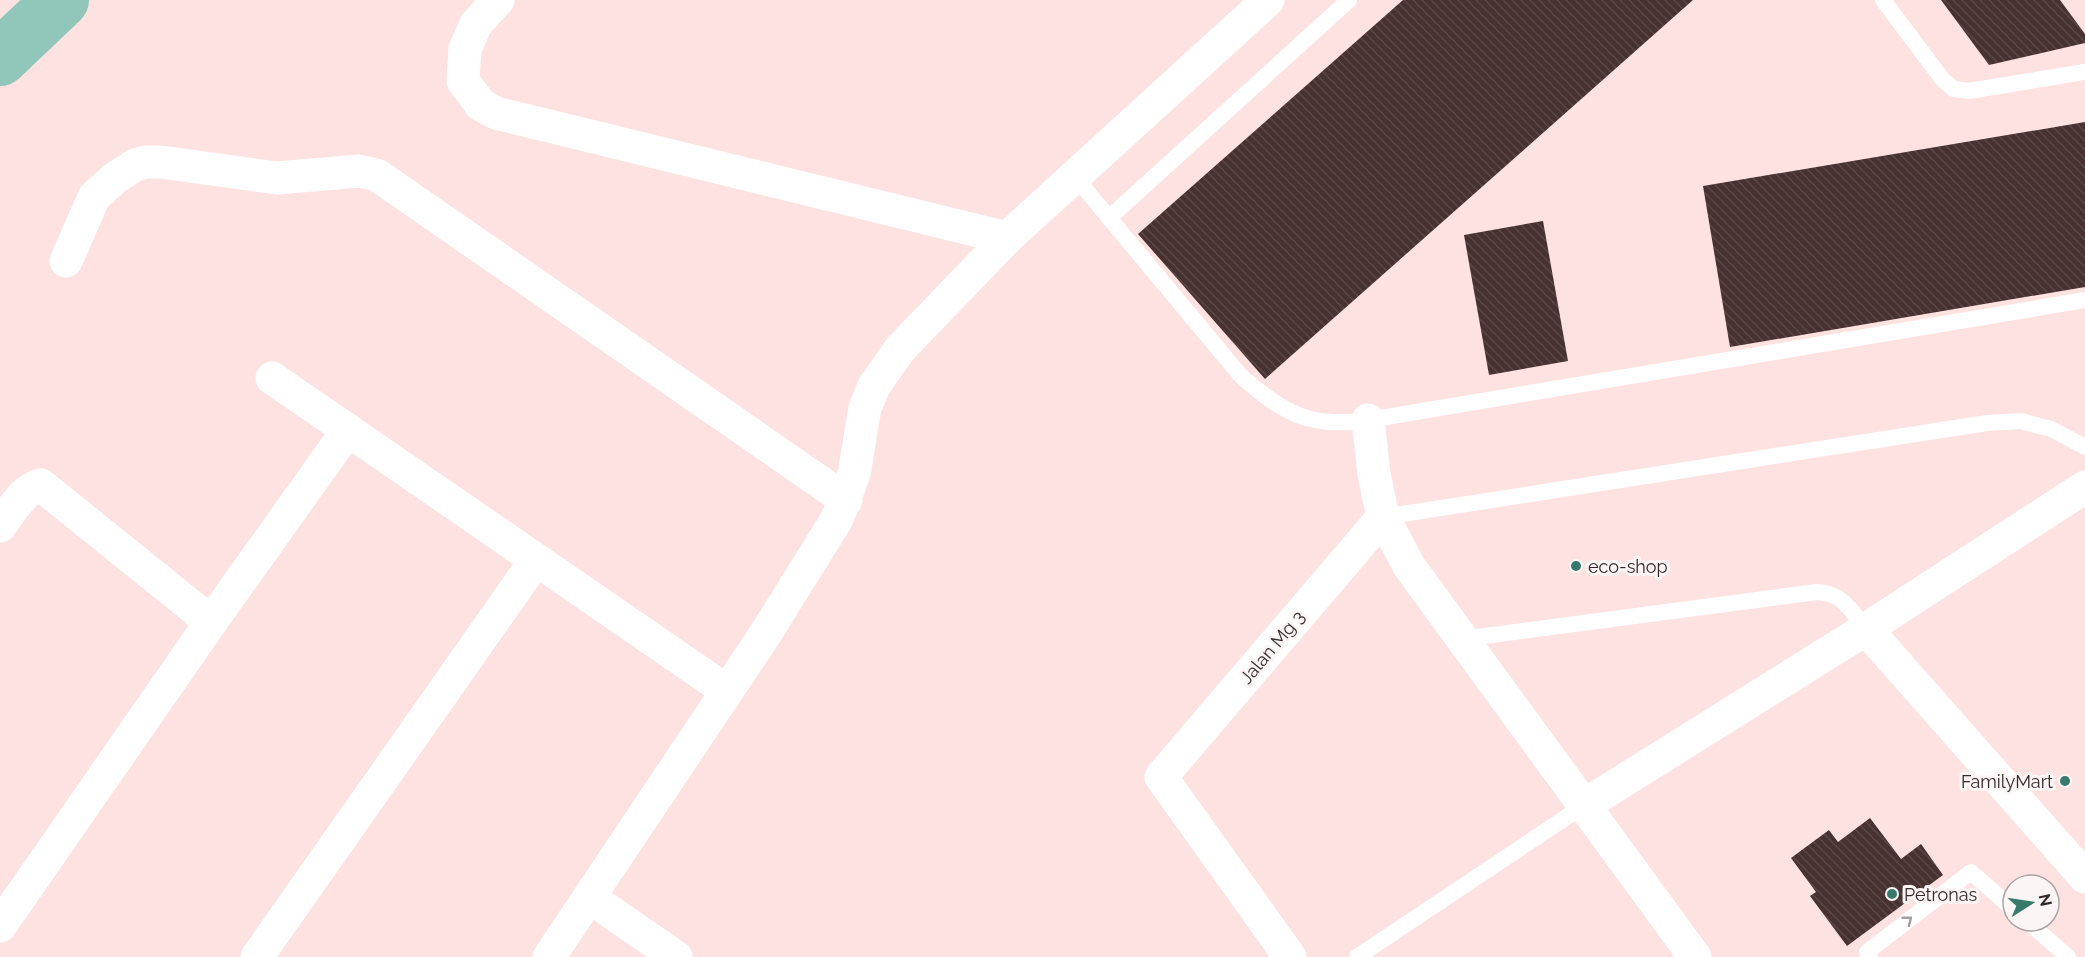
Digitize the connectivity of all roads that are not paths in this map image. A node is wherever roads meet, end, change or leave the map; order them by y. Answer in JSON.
{"nodes":[{"id":1,"x":498,"y":0,"type":"edge"},
{"id":2,"x":1267,"y":0,"type":"edge"},
{"id":3,"x":1350,"y":0,"type":"edge"},
{"id":4,"x":1883,"y":0,"type":"edge"},
{"id":5,"x":2085,"y":72,"type":"edge"},
{"id":6,"x":1075,"y":177,"type":"junction"},
{"id":7,"x":1109,"y":218,"type":"junction"},
{"id":8,"x":1007,"y":238,"type":"junction"},
{"id":9,"x":66,"y":261,"type":"dead end"},
{"id":10,"x":2085,"y":300,"type":"edge"},
{"id":11,"x":272,"y":378,"type":"dead end"},
{"id":12,"x":1368,"y":420,"type":"junction"},
{"id":13,"x":348,"y":430,"type":"junction"},
{"id":14,"x":2085,"y":447,"type":"edge"},
{"id":15,"x":2085,"y":487,"type":"edge"},
{"id":16,"x":846,"y":500,"type":"junction"},
{"id":17,"x":1383,"y":517,"type":"junction"},
{"id":18,"x":0,"y":526,"type":"edge"},
{"id":19,"x":536,"y":560,"type":"junction"},
{"id":20,"x":211,"y":622,"type":"junction"},
{"id":21,"x":1866,"y":629,"type":"junction"},
{"id":22,"x":1462,"y":639,"type":"junction"},
{"id":23,"x":727,"y":691,"type":"junction"},
{"id":24,"x":1583,"y":806,"type":"junction"},
{"id":25,"x":2082,"y":867,"type":"edge"},
{"id":26,"x":589,"y":897,"type":"junction"},
{"id":27,"x":2001,"y":898,"type":"edge"},
{"id":28,"x":0,"y":926,"type":"edge"},
{"id":29,"x":2041,"y":933,"type":"edge"},
{"id":30,"x":257,"y":957,"type":"edge"},
{"id":31,"x":549,"y":957,"type":"edge"},
{"id":32,"x":676,"y":957,"type":"edge"},
{"id":33,"x":1290,"y":957,"type":"edge"},
{"id":34,"x":1357,"y":957,"type":"edge"},
{"id":35,"x":1695,"y":957,"type":"edge"},
{"id":36,"x":1870,"y":957,"type":"edge"},
{"id":37,"x":2068,"y":957,"type":"edge"}],
"edges":[{"from":1,"to":8,"type":"street"},
{"from":2,"to":6,"type":"street"},
{"from":3,"to":7,"type":"lane"},
{"from":4,"to":5,"type":"lane"},
{"from":6,"to":7,"type":"lane"},
{"from":6,"to":8,"type":"street"},
{"from":7,"to":12,"type":"lane"},
{"from":8,"to":16,"type":"street"},
{"from":9,"to":16,"type":"street"},
{"from":10,"to":12,"type":"lane"},
{"from":11,"to":13,"type":"street"},
{"from":12,"to":17,"type":"street"},
{"from":13,"to":19,"type":"street"},
{"from":13,"to":20,"type":"street"},
{"from":14,"to":17,"type":"lane"},
{"from":15,"to":21,"type":"street"},
{"from":16,"to":23,"type":"street"},
{"from":17,"to":22,"type":"street"},
{"from":17,"to":33,"type":"street","name":"Jalan Mg 3"},
{"from":18,"to":20,"type":"street"},
{"from":19,"to":23,"type":"street"},
{"from":19,"to":30,"type":"street"},
{"from":20,"to":28,"type":"street"},
{"from":21,"to":22,"type":"lane"},
{"from":21,"to":24,"type":"street"},
{"from":21,"to":25,"type":"street"},
{"from":22,"to":24,"type":"street"},
{"from":23,"to":26,"type":"street"},
{"from":24,"to":34,"type":"lane"},
{"from":24,"to":35,"type":"street"},
{"from":26,"to":31,"type":"street"},
{"from":26,"to":32,"type":"street"},
{"from":36,"to":27,"type":"lane","one_way":true},
{"from":29,"to":37,"type":"lane"}]}
